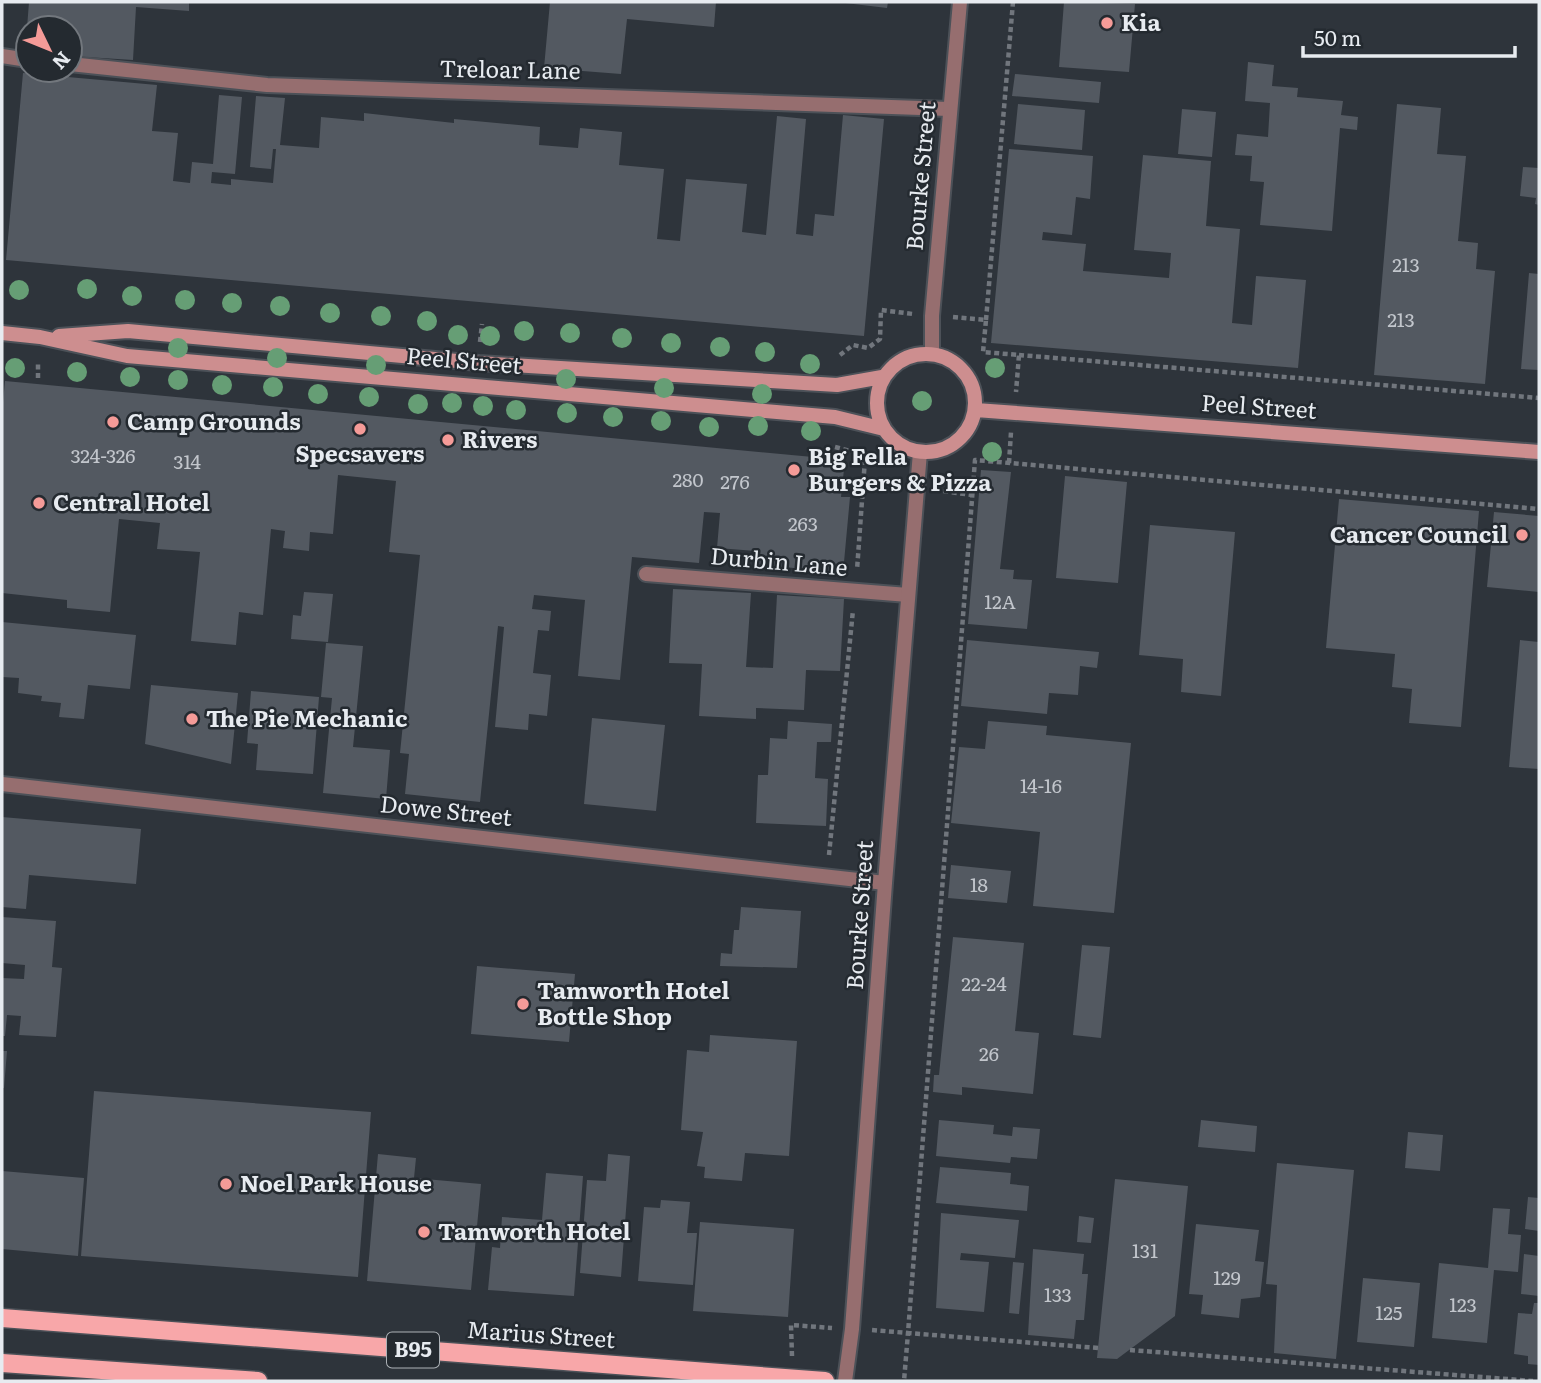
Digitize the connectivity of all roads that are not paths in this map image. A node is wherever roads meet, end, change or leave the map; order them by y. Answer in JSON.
{"nodes":[{"id":1,"x":960,"y":2,"type":"edge"},
{"id":2,"x":84,"y":65,"type":"edge"},
{"id":3,"x":949,"y":109,"type":"junction"},
{"id":4,"x":2,"y":333,"type":"edge"},
{"id":5,"x":40,"y":337,"type":"junction"},
{"id":6,"x":932,"y":354,"type":"junction"},
{"id":7,"x":882,"y":377,"type":"junction"},
{"id":8,"x":976,"y":410,"type":"junction"},
{"id":9,"x":884,"y":429,"type":"junction"},
{"id":10,"x":920,"y":452,"type":"junction"},
{"id":11,"x":1539,"y":452,"type":"edge"},
{"id":12,"x":646,"y":575,"type":"dead end"},
{"id":13,"x":908,"y":595,"type":"junction"},
{"id":14,"x":2,"y":784,"type":"edge"},
{"id":15,"x":885,"y":883,"type":"junction"},
{"id":16,"x":2,"y":1318,"type":"edge"},
{"id":17,"x":2,"y":1363,"type":"edge"},
{"id":18,"x":258,"y":1381,"type":"edge"},
{"id":19,"x":825,"y":1381,"type":"edge"},
{"id":20,"x":845,"y":1381,"type":"edge"}],
"edges":[{"from":1,"to":3,"type":"street","name":"Bourke Street"},
{"from":2,"to":3,"type":"street","name":"Treloar Lane"},
{"from":3,"to":6,"type":"street","name":"Bourke Street"},
{"from":4,"to":5,"type":"main road","name":"Peel Street"},
{"from":5,"to":7,"type":"main road","name":"Peel Street"},
{"from":5,"to":9,"type":"main road","name":"Peel Street"},
{"from":6,"to":7,"type":"main road"},
{"from":6,"to":8,"type":"main road"},
{"from":7,"to":9,"type":"main road"},
{"from":8,"to":10,"type":"main road"},
{"from":8,"to":11,"type":"main road","name":"Peel Street"},
{"from":9,"to":10,"type":"main road"},
{"from":10,"to":13,"type":"street","name":"Bourke Street"},
{"from":12,"to":13,"type":"street","name":"Durbin Lane"},
{"from":13,"to":15,"type":"street","name":"Bourke Street"},
{"from":14,"to":15,"type":"street","name":"Dowe Street"},
{"from":15,"to":20,"type":"street","name":"Bourke Street"},
{"from":16,"to":19,"type":"main road","name":"Marius Street","number":"B95"},
{"from":17,"to":18,"type":"main road"}]}
